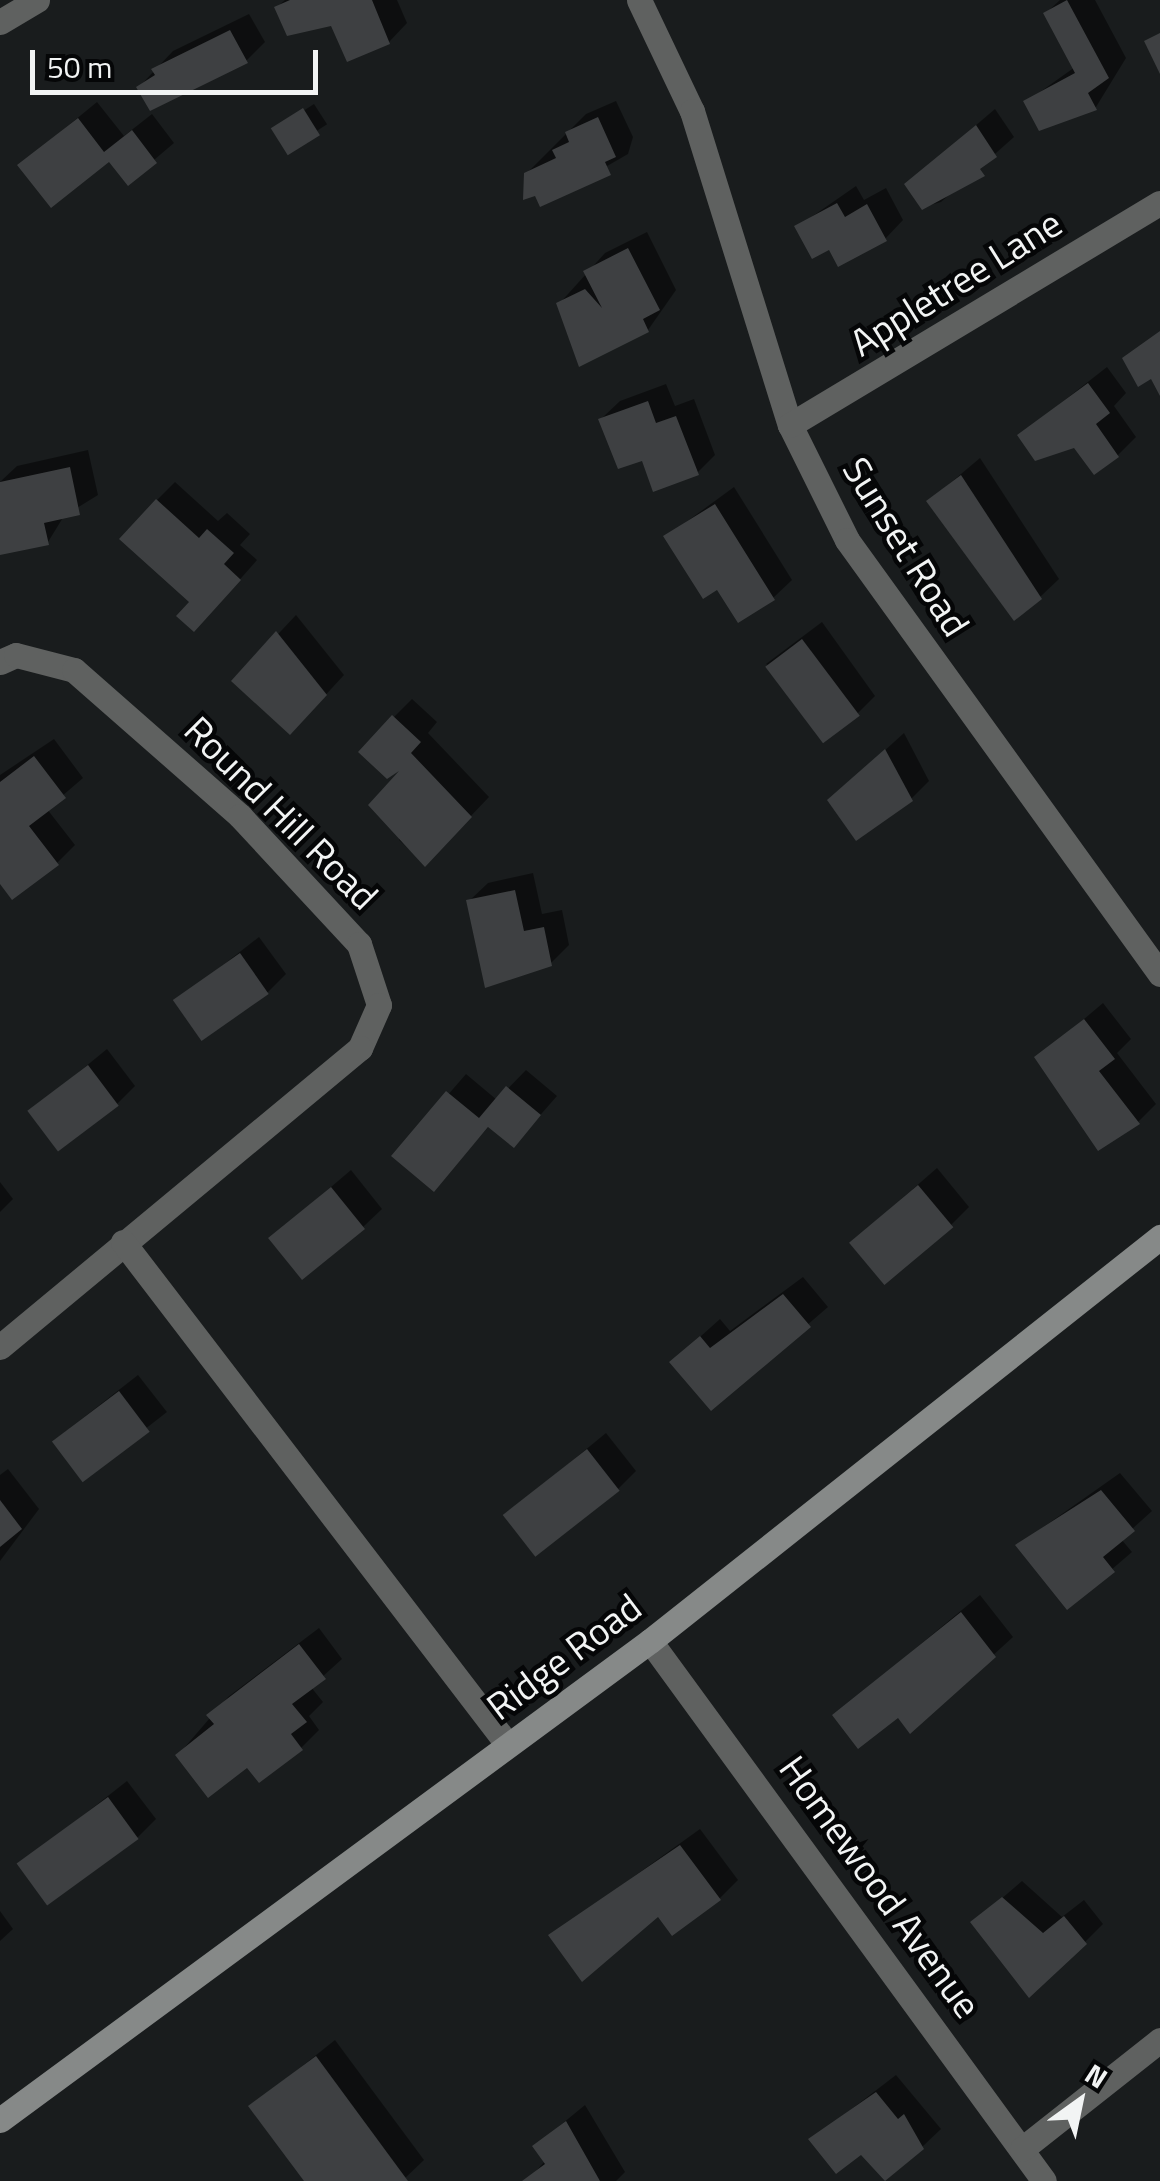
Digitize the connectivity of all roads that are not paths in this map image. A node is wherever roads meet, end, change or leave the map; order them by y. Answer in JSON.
{"nodes":[{"id":1,"x":38,"y":0,"type":"edge"},
{"id":2,"x":639,"y":0,"type":"edge"},
{"id":3,"x":0,"y":22,"type":"edge"},
{"id":4,"x":1160,"y":202,"type":"edge"},
{"id":5,"x":790,"y":425,"type":"junction"},
{"id":6,"x":0,"y":662,"type":"edge"},
{"id":7,"x":1160,"y":974,"type":"edge"},
{"id":8,"x":1160,"y":1237,"type":"edge"},
{"id":9,"x":123,"y":1242,"type":"junction"},
{"id":10,"x":0,"y":1347,"type":"edge"},
{"id":11,"x":650,"y":1641,"type":"junction"},
{"id":12,"x":508,"y":1746,"type":"junction"},
{"id":13,"x":1160,"y":2040,"type":"edge"},
{"id":14,"x":0,"y":2120,"type":"edge"},
{"id":15,"x":1022,"y":2149,"type":"junction"},
{"id":16,"x":1044,"y":2181,"type":"edge"}],
"edges":[{"from":1,"to":3,"type":"street"},
{"from":2,"to":5,"type":"street","name":"Sunset Road"},
{"from":4,"to":5,"type":"street","name":"Appletree Lane"},
{"from":5,"to":7,"type":"street","name":"Sunset Road"},
{"from":6,"to":9,"type":"street","name":"Round Hill Road"},
{"from":8,"to":11,"type":"main road","name":"Ridge Road"},
{"from":9,"to":10,"type":"street","name":"Round Hill Road"},
{"from":9,"to":12,"type":"street"},
{"from":11,"to":12,"type":"main road","name":"Ridge Road"},
{"from":11,"to":15,"type":"street","name":"Homewood Avenue"},
{"from":12,"to":14,"type":"main road","name":"Ridge Road"},
{"from":13,"to":15,"type":"street"},
{"from":15,"to":16,"type":"street","name":"Homewood Avenue"}]}
